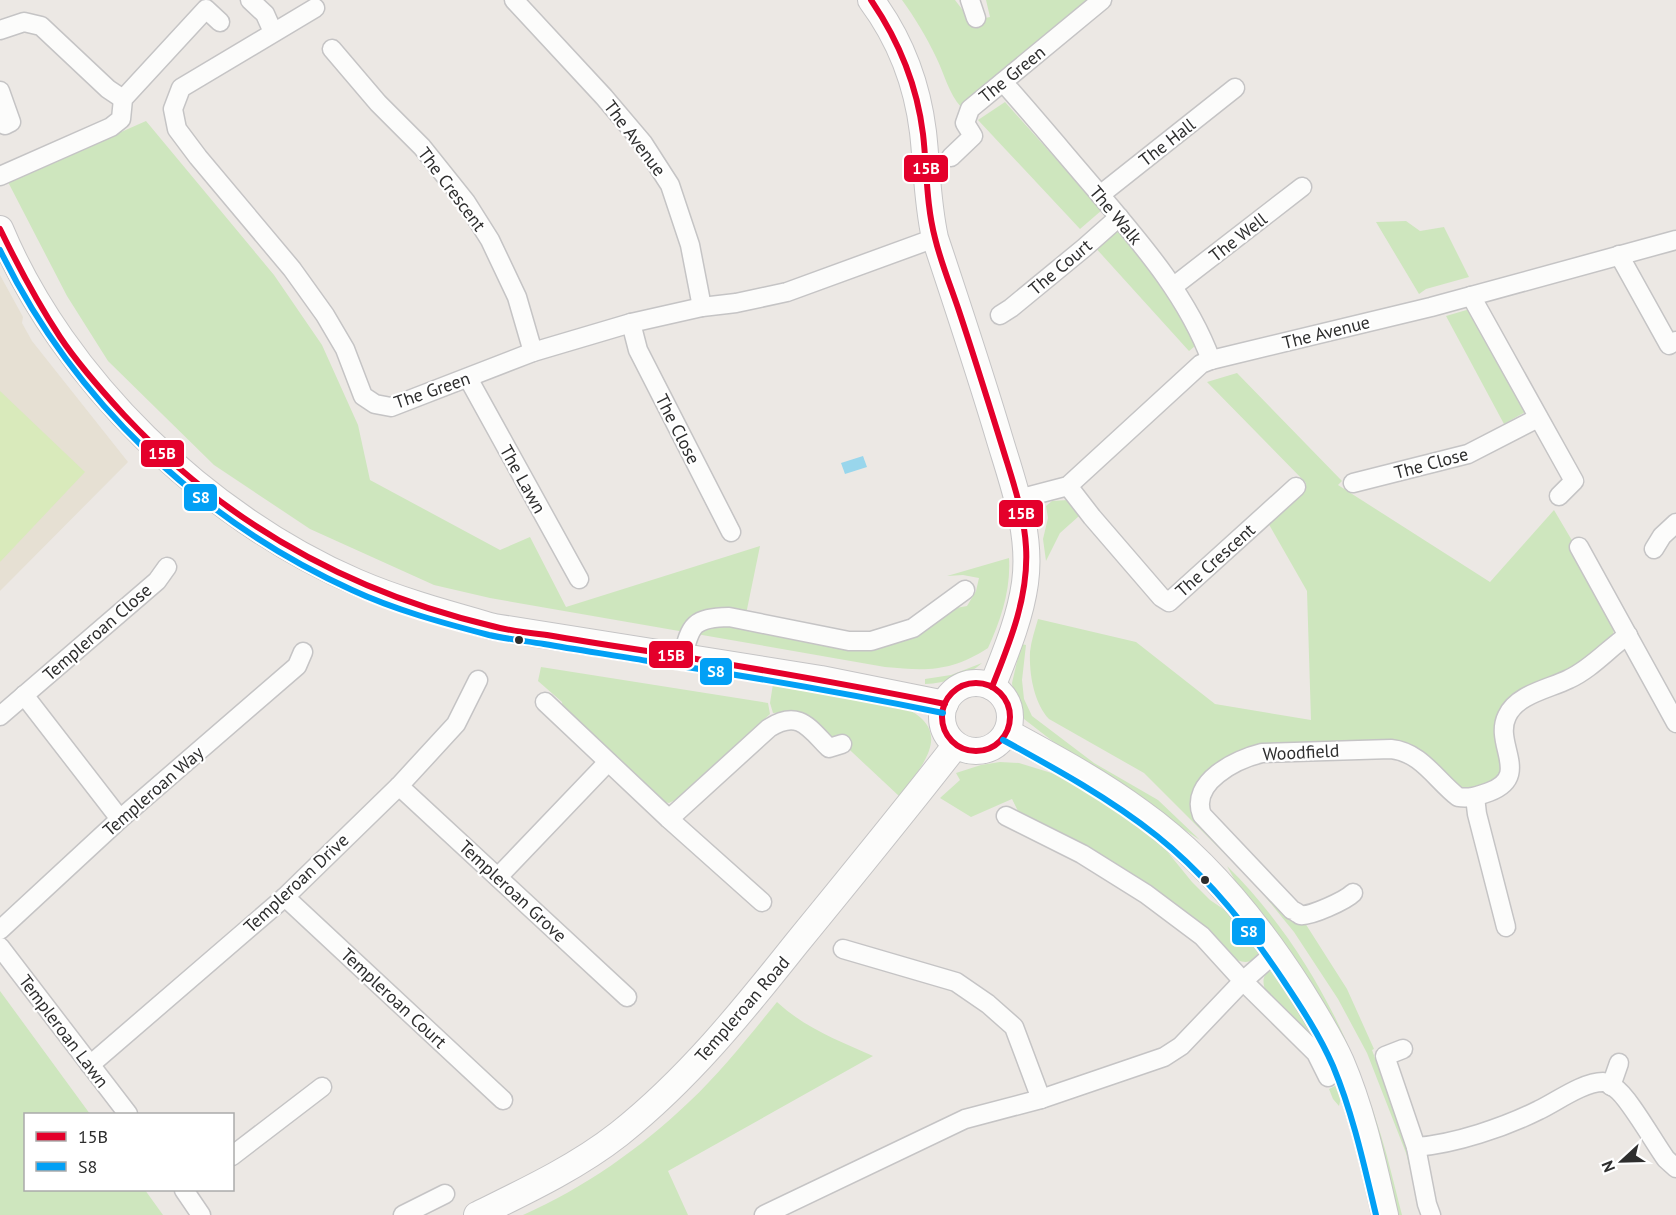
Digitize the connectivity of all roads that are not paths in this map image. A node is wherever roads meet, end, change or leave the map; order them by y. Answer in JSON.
{"nodes":[{"id":1,"x":250,"y":0,"type":"edge"},
{"id":2,"x":514,"y":0,"type":"edge"},
{"id":3,"x":871,"y":0,"type":"edge"},
{"id":4,"x":970,"y":0,"type":"edge"},
{"id":5,"x":1102,"y":0,"type":"edge"},
{"id":6,"x":315,"y":8,"type":"dead end"},
{"id":7,"x":976,"y":18,"type":"dead end"},
{"id":8,"x":220,"y":22,"type":"dead end"},
{"id":9,"x":0,"y":30,"type":"edge"},
{"id":10,"x":273,"y":32,"type":"junction"},
{"id":11,"x":332,"y":49,"type":"dead end"},
{"id":12,"x":1003,"y":82,"type":"junction"},
{"id":13,"x":1234,"y":88,"type":"dead end"},
{"id":14,"x":0,"y":91,"type":"edge"},
{"id":15,"x":123,"y":99,"type":"junction"},
{"id":16,"x":5,"y":124,"type":"dead end"},
{"id":17,"x":951,"y":157,"type":"dead end"},
{"id":18,"x":0,"y":176,"type":"edge"},
{"id":19,"x":1302,"y":187,"type":"dead end"},
{"id":20,"x":1100,"y":195,"type":"junction"},
{"id":21,"x":1119,"y":217,"type":"junction"},
{"id":22,"x":0,"y":229,"type":"edge"},
{"id":23,"x":935,"y":237,"type":"junction"},
{"id":24,"x":1676,"y":240,"type":"edge"},
{"id":25,"x":1619,"y":255,"type":"junction"},
{"id":26,"x":1174,"y":286,"type":"junction"},
{"id":27,"x":1471,"y":296,"type":"junction"},
{"id":28,"x":702,"y":307,"type":"junction"},
{"id":29,"x":1000,"y":315,"type":"dead end"},
{"id":30,"x":631,"y":323,"type":"junction"},
{"id":31,"x":1676,"y":341,"type":"edge"},
{"id":32,"x":533,"y":352,"type":"junction"},
{"id":33,"x":1211,"y":360,"type":"junction"},
{"id":34,"x":468,"y":378,"type":"junction"},
{"id":35,"x":1538,"y":418,"type":"junction"},
{"id":36,"x":1353,"y":483,"type":"dead end"},
{"id":37,"x":1068,"y":486,"type":"junction"},
{"id":38,"x":1296,"y":486,"type":"dead end"},
{"id":39,"x":1559,"y":496,"type":"dead end"},
{"id":40,"x":1018,"y":500,"type":"junction"},
{"id":41,"x":1676,"y":523,"type":"edge"},
{"id":42,"x":731,"y":532,"type":"dead end"},
{"id":43,"x":1579,"y":547,"type":"dead end"},
{"id":44,"x":1654,"y":549,"type":"dead end"},
{"id":45,"x":167,"y":567,"type":"dead end"},
{"id":46,"x":579,"y":579,"type":"dead end"},
{"id":47,"x":965,"y":590,"type":"dead end"},
{"id":48,"x":1628,"y":635,"type":"junction"},
{"id":49,"x":303,"y":652,"type":"dead end"},
{"id":50,"x":683,"y":657,"type":"junction"},
{"id":51,"x":478,"y":680,"type":"dead end"},
{"id":52,"x":992,"y":687,"type":"junction"},
{"id":53,"x":24,"y":695,"type":"junction"},
{"id":54,"x":544,"y":702,"type":"dead end"},
{"id":55,"x":945,"y":704,"type":"junction"},
{"id":56,"x":0,"y":716,"type":"edge"},
{"id":57,"x":1676,"y":723,"type":"edge"},
{"id":58,"x":1007,"y":732,"type":"junction"},
{"id":59,"x":842,"y":744,"type":"dead end"},
{"id":60,"x":956,"y":746,"type":"junction"},
{"id":61,"x":608,"y":762,"type":"junction"},
{"id":62,"x":399,"y":786,"type":"junction"},
{"id":63,"x":1475,"y":797,"type":"junction"},
{"id":64,"x":1006,"y":816,"type":"dead end"},
{"id":65,"x":120,"y":819,"type":"junction"},
{"id":66,"x":669,"y":819,"type":"junction"},
{"id":67,"x":498,"y":877,"type":"junction"},
{"id":68,"x":1353,"y":893,"type":"dead end"},
{"id":69,"x":285,"y":897,"type":"junction"},
{"id":70,"x":762,"y":902,"type":"dead end"},
{"id":71,"x":1506,"y":927,"type":"dead end"},
{"id":72,"x":0,"y":930,"type":"edge"},
{"id":73,"x":0,"y":947,"type":"edge"},
{"id":74,"x":843,"y":949,"type":"dead end"},
{"id":75,"x":1276,"y":952,"type":"junction"},
{"id":76,"x":1243,"y":981,"type":"junction"},
{"id":77,"x":627,"y":997,"type":"dead end"},
{"id":78,"x":1403,"y":1048,"type":"dead end"},
{"id":79,"x":1619,"y":1064,"type":"dead end"},
{"id":80,"x":90,"y":1065,"type":"junction"},
{"id":81,"x":1328,"y":1077,"type":"dead end"},
{"id":82,"x":1611,"y":1086,"type":"junction"},
{"id":83,"x":322,"y":1087,"type":"dead end"},
{"id":84,"x":1041,"y":1099,"type":"junction"},
{"id":85,"x":502,"y":1100,"type":"dead end"},
{"id":86,"x":127,"y":1113,"type":"edge"},
{"id":87,"x":1416,"y":1148,"type":"junction"},
{"id":88,"x":234,"y":1154,"type":"edge"},
{"id":89,"x":1676,"y":1168,"type":"edge"},
{"id":90,"x":187,"y":1191,"type":"edge"},
{"id":91,"x":445,"y":1194,"type":"dead end"},
{"id":92,"x":201,"y":1215,"type":"edge"},
{"id":93,"x":403,"y":1215,"type":"edge"},
{"id":94,"x":477,"y":1215,"type":"edge"},
{"id":95,"x":764,"y":1215,"type":"edge"},
{"id":96,"x":1385,"y":1215,"type":"edge"},
{"id":97,"x":1431,"y":1215,"type":"edge"}],
"edges":[{"from":1,"to":10,"type":"street"},
{"from":2,"to":28,"type":"street","name":"The Avenue"},
{"from":3,"to":23,"type":"main road"},
{"from":4,"to":7,"type":"street"},
{"from":5,"to":12,"type":"street","name":"The Green"},
{"from":6,"to":10,"type":"street","name":"The Green"},
{"from":8,"to":15,"type":"street"},
{"from":9,"to":15,"type":"street"},
{"from":10,"to":34,"type":"street","name":"The Green"},
{"from":11,"to":32,"type":"street","name":"The Crescent"},
{"from":12,"to":17,"type":"street","name":"The Green"},
{"from":12,"to":20,"type":"street","name":"The Walk"},
{"from":13,"to":20,"type":"street","name":"The Hall"},
{"from":14,"to":16,"type":"street"},
{"from":15,"to":18,"type":"street"},
{"from":19,"to":26,"type":"street","name":"The Well"},
{"from":20,"to":21,"type":"street","name":"The Walk"},
{"from":21,"to":26,"type":"street","name":"The Walk"},
{"from":21,"to":29,"type":"street","name":"The Court"},
{"from":22,"to":50,"type":"main road"},
{"from":23,"to":28,"type":"street","name":"The Green"},
{"from":23,"to":40,"type":"main road"},
{"from":24,"to":25,"type":"street","name":"The Avenue"},
{"from":25,"to":27,"type":"street","name":"The Avenue"},
{"from":25,"to":31,"type":"street"},
{"from":26,"to":33,"type":"street","name":"The Walk"},
{"from":27,"to":33,"type":"street","name":"The Avenue"},
{"from":27,"to":35,"type":"street"},
{"from":28,"to":30,"type":"street","name":"The Green"},
{"from":30,"to":32,"type":"street","name":"The Green"},
{"from":30,"to":42,"type":"street","name":"The Close"},
{"from":32,"to":34,"type":"street","name":"The Green"},
{"from":33,"to":37,"type":"street","name":"The Avenue"},
{"from":34,"to":46,"type":"street","name":"The Lawn"},
{"from":35,"to":36,"type":"street","name":"The Close"},
{"from":35,"to":39,"type":"street"},
{"from":37,"to":38,"type":"street","name":"The Crescent"},
{"from":37,"to":40,"type":"street","name":"The Avenue"},
{"from":40,"to":52,"type":"main road"},
{"from":41,"to":44,"type":"street"},
{"from":43,"to":48,"type":"street"},
{"from":45,"to":53,"type":"street","name":"Templeroan Close"},
{"from":47,"to":50,"type":"street"},
{"from":48,"to":57,"type":"street"},
{"from":48,"to":63,"type":"street"},
{"from":49,"to":65,"type":"street","name":"Templeroan Way"},
{"from":50,"to":55,"type":"main road"},
{"from":51,"to":62,"type":"street","name":"Templeroan Drive"},
{"from":52,"to":55,"type":"main road"},
{"from":52,"to":58,"type":"main road"},
{"from":53,"to":56,"type":"street","name":"Templeroan Close"},
{"from":53,"to":65,"type":"street"},
{"from":54,"to":61,"type":"street"},
{"from":55,"to":60,"type":"main road"},
{"from":58,"to":60,"type":"main road"},
{"from":58,"to":75,"type":"main road"},
{"from":59,"to":66,"type":"street"},
{"from":60,"to":94,"type":"main road","name":"Templeroan Road"},
{"from":61,"to":66,"type":"street"},
{"from":61,"to":67,"type":"street"},
{"from":62,"to":67,"type":"street","name":"Templeroan Grove"},
{"from":62,"to":69,"type":"street","name":"Templeroan Drive"},
{"from":63,"to":68,"type":"street","name":"Woodfield"},
{"from":63,"to":71,"type":"street"},
{"from":64,"to":76,"type":"street"},
{"from":65,"to":72,"type":"street","name":"Templeroan Way"},
{"from":66,"to":70,"type":"street"},
{"from":67,"to":77,"type":"street","name":"Templeroan Grove"},
{"from":69,"to":80,"type":"street","name":"Templeroan Drive"},
{"from":69,"to":85,"type":"street","name":"Templeroan Court"},
{"from":73,"to":80,"type":"street","name":"Templeroan Lawn"},
{"from":74,"to":84,"type":"street"},
{"from":75,"to":76,"type":"street"},
{"from":75,"to":96,"type":"main road"},
{"from":76,"to":81,"type":"street"},
{"from":76,"to":84,"type":"street"},
{"from":78,"to":87,"type":"street"},
{"from":79,"to":82,"type":"street"},
{"from":80,"to":86,"type":"street","name":"Templeroan Lawn"},
{"from":82,"to":87,"type":"street"},
{"from":82,"to":89,"type":"street"},
{"from":83,"to":88,"type":"street"},
{"from":84,"to":95,"type":"street"},
{"from":87,"to":97,"type":"street"},
{"from":90,"to":92,"type":"street"},
{"from":91,"to":93,"type":"street"}]}
